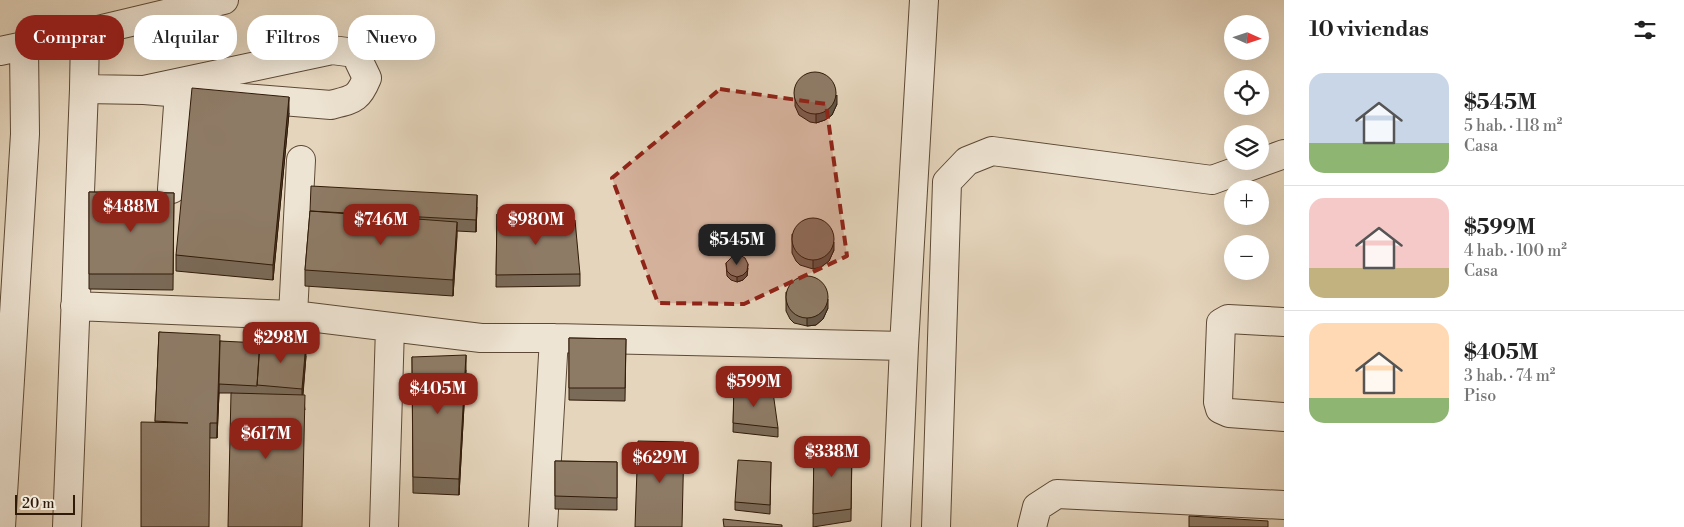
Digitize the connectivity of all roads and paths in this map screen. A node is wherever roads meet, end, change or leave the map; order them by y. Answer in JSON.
{"nodes":[{"id":1,"x":224,"y":0,"type":"edge"},
{"id":2,"x":924,"y":0,"type":"edge"},
{"id":3,"x":124,"y":24,"type":"edge"},
{"id":4,"x":12,"y":49,"type":"edge"},
{"id":5,"x":85,"y":60,"type":"edge"},
{"id":6,"x":84,"y":89,"type":"junction"},
{"id":7,"x":144,"y":90,"type":"junction"},
{"id":8,"x":179,"y":92,"type":"junction"},
{"id":9,"x":1284,"y":154,"type":"edge"},
{"id":10,"x":301,"y":160,"type":"dead end"},
{"id":11,"x":172,"y":189,"type":"dead end"},
{"id":12,"x":74,"y":306,"type":"junction"},
{"id":13,"x":293,"y":315,"type":"junction"},
{"id":14,"x":1284,"y":322,"type":"edge"},
{"id":15,"x":390,"y":327,"type":"junction"},
{"id":16,"x":554,"y":338,"type":"junction"},
{"id":17,"x":904,"y":346,"type":"junction"},
{"id":18,"x":1284,"y":416,"type":"edge"},
{"id":19,"x":1284,"y":505,"type":"edge"},
{"id":20,"x":2,"y":527,"type":"edge"},
{"id":21,"x":67,"y":527,"type":"edge"},
{"id":22,"x":384,"y":527,"type":"edge"},
{"id":23,"x":543,"y":527,"type":"edge"},
{"id":24,"x":896,"y":527,"type":"edge"},
{"id":25,"x":936,"y":527,"type":"edge"},
{"id":26,"x":1032,"y":527,"type":"edge"}],
"edges":[{"from":1,"to":3,"type":"street"},
{"from":2,"to":17,"type":"street"},
{"from":4,"to":20,"type":"street"},
{"from":5,"to":6,"type":"street"},
{"from":6,"to":7,"type":"street"},
{"from":6,"to":12,"type":"street"},
{"from":7,"to":8,"type":"street"},
{"from":7,"to":8,"type":"street"},
{"from":8,"to":11,"type":"street"},
{"from":9,"to":25,"type":"street"},
{"from":10,"to":13,"type":"street"},
{"from":12,"to":13,"type":"street"},
{"from":12,"to":21,"type":"street"},
{"from":13,"to":15,"type":"street"},
{"from":14,"to":18,"type":"street"},
{"from":15,"to":16,"type":"street"},
{"from":15,"to":22,"type":"street"},
{"from":16,"to":17,"type":"street"},
{"from":16,"to":23,"type":"street"},
{"from":17,"to":24,"type":"street"},
{"from":19,"to":26,"type":"street"}]}
